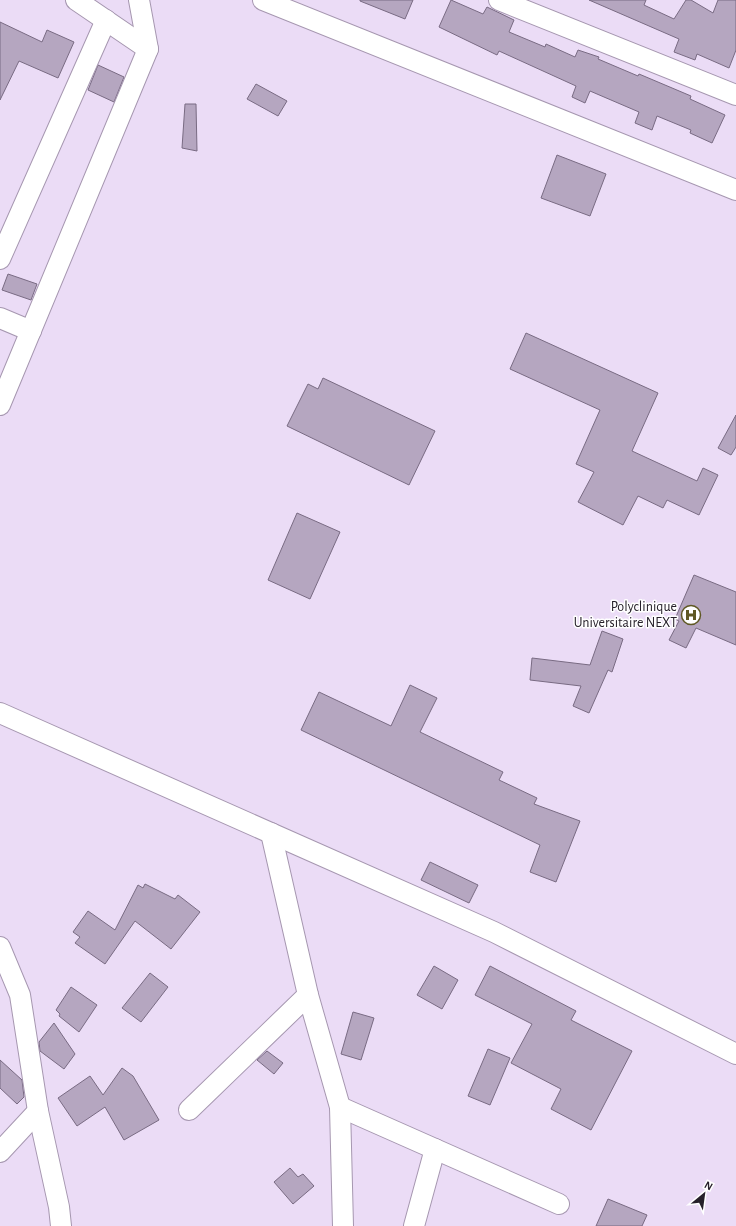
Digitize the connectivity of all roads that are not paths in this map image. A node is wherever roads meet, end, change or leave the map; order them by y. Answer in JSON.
{"nodes":[{"id":1,"x":76,"y":0,"type":"edge"},
{"id":2,"x":139,"y":0,"type":"edge"},
{"id":3,"x":263,"y":0,"type":"edge"},
{"id":4,"x":499,"y":0,"type":"edge"},
{"id":5,"x":106,"y":20,"type":"junction"},
{"id":6,"x":148,"y":49,"type":"junction"},
{"id":7,"x":736,"y":95,"type":"edge"},
{"id":8,"x":736,"y":190,"type":"edge"},
{"id":9,"x":0,"y":259,"type":"edge"},
{"id":10,"x":0,"y":318,"type":"edge"},
{"id":11,"x":31,"y":330,"type":"junction"},
{"id":12,"x":0,"y":405,"type":"edge"},
{"id":13,"x":0,"y":713,"type":"edge"},
{"id":14,"x":271,"y":832,"type":"junction"},
{"id":15,"x":0,"y":947,"type":"edge"},
{"id":16,"x":308,"y":995,"type":"junction"},
{"id":17,"x":736,"y":1054,"type":"edge"},
{"id":18,"x":340,"y":1106,"type":"junction"},
{"id":19,"x":189,"y":1110,"type":"dead end"},
{"id":20,"x":38,"y":1111,"type":"junction"},
{"id":21,"x":435,"y":1149,"type":"junction"},
{"id":22,"x":0,"y":1152,"type":"edge"},
{"id":23,"x":559,"y":1204,"type":"dead end"},
{"id":24,"x":61,"y":1226,"type":"edge"},
{"id":25,"x":343,"y":1226,"type":"edge"},
{"id":26,"x":414,"y":1226,"type":"edge"}],
"edges":[{"from":1,"to":5,"type":"street"},
{"from":2,"to":6,"type":"street"},
{"from":3,"to":8,"type":"street"},
{"from":4,"to":7,"type":"street"},
{"from":5,"to":6,"type":"street"},
{"from":5,"to":9,"type":"street"},
{"from":6,"to":11,"type":"street"},
{"from":10,"to":11,"type":"street"},
{"from":11,"to":12,"type":"street"},
{"from":13,"to":14,"type":"street"},
{"from":14,"to":16,"type":"street"},
{"from":14,"to":17,"type":"street"},
{"from":15,"to":20,"type":"street"},
{"from":16,"to":18,"type":"street"},
{"from":16,"to":19,"type":"street"},
{"from":18,"to":21,"type":"street"},
{"from":18,"to":25,"type":"street"},
{"from":20,"to":22,"type":"street"},
{"from":20,"to":24,"type":"street"},
{"from":21,"to":23,"type":"street"},
{"from":21,"to":26,"type":"street"}]}
